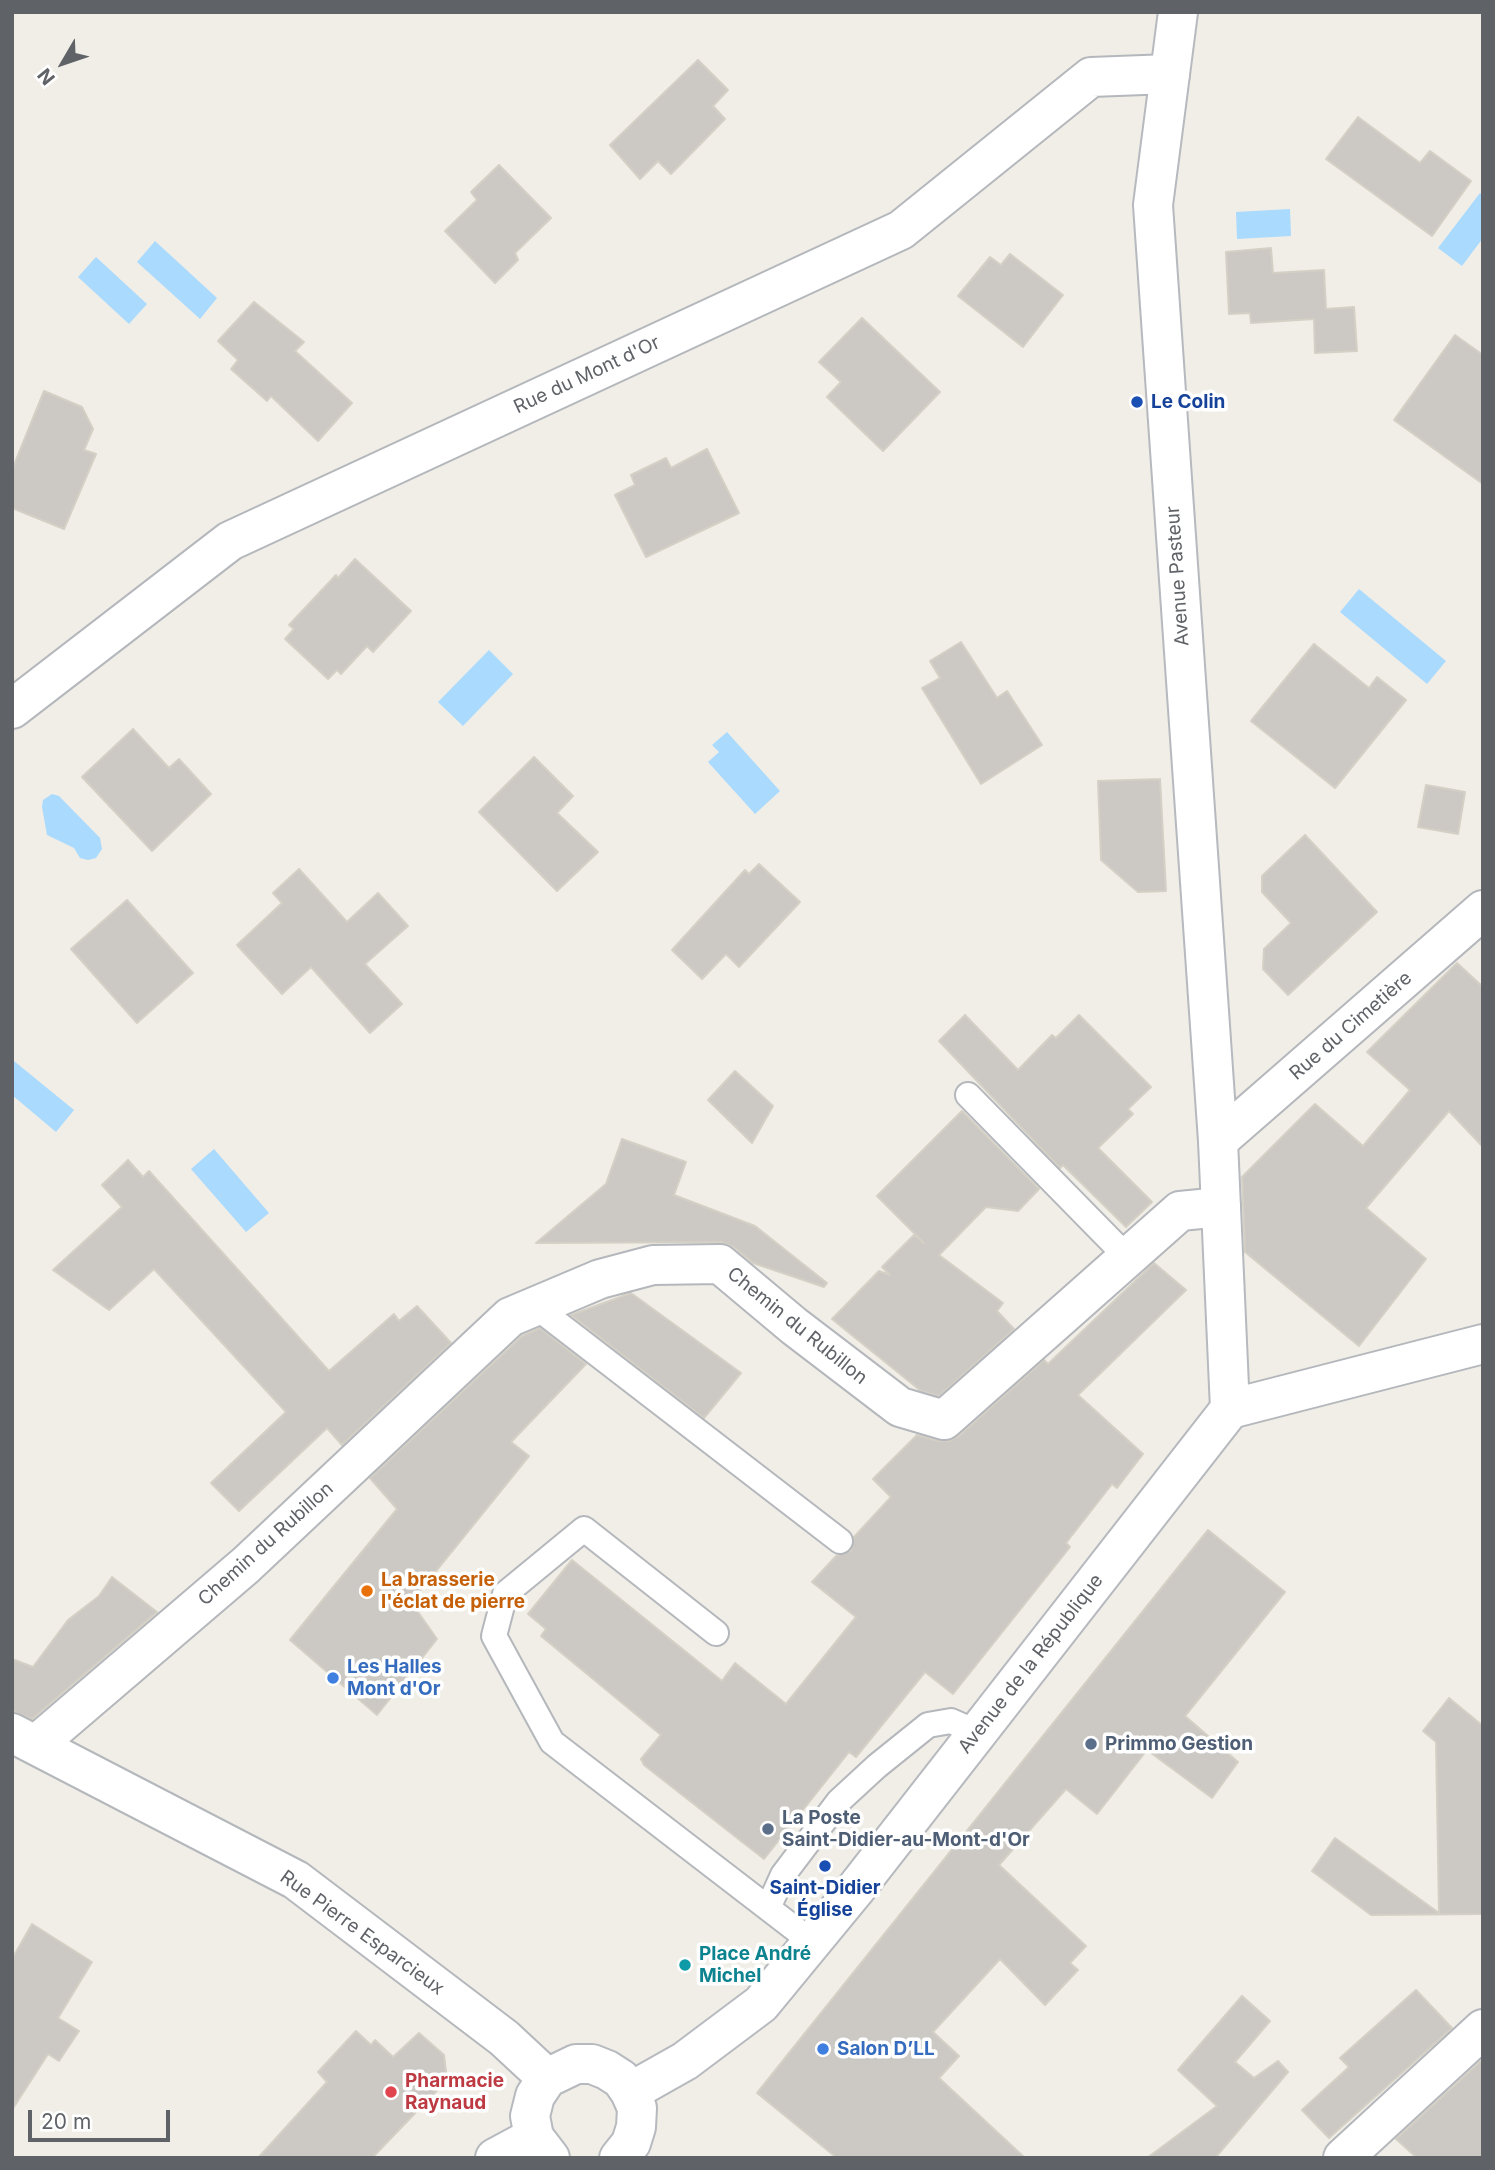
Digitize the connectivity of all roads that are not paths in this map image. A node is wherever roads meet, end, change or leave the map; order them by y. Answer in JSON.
{"nodes":[{"id":1,"x":1178,"y":12,"type":"edge"},
{"id":2,"x":1170,"y":74,"type":"junction"},
{"id":3,"x":12,"y":709,"type":"edge"},
{"id":4,"x":1483,"y":910,"type":"edge"},
{"id":5,"x":968,"y":1095,"type":"dead end"},
{"id":6,"x":1218,"y":1141,"type":"junction"},
{"id":7,"x":1222,"y":1207,"type":"junction"},
{"id":8,"x":1128,"y":1258,"type":"junction"},
{"id":9,"x":535,"y":1306,"type":"junction"},
{"id":10,"x":1483,"y":1345,"type":"edge"},
{"id":11,"x":1230,"y":1409,"type":"junction"},
{"id":12,"x":840,"y":1541,"type":"dead end"},
{"id":13,"x":716,"y":1633,"type":"dead end"},
{"id":14,"x":978,"y":1733,"type":"junction"},
{"id":15,"x":25,"y":1738,"type":"edge"},
{"id":16,"x":768,"y":1908,"type":"junction"},
{"id":17,"x":812,"y":1942,"type":"junction"},
{"id":18,"x":1483,"y":2029,"type":"edge"},
{"id":19,"x":547,"y":2078,"type":"junction"},
{"id":20,"x":631,"y":2092,"type":"junction"},
{"id":21,"x":542,"y":2147,"type":"edge"},
{"id":22,"x":1364,"y":2151,"type":"edge"},
{"id":23,"x":495,"y":2158,"type":"edge"},
{"id":24,"x":619,"y":2158,"type":"edge"}],
"edges":[{"from":1,"to":2,"type":"street","name":"Avenue Pasteur"},
{"from":2,"to":3,"type":"street","name":"Rue du Mont d'Or"},
{"from":2,"to":6,"type":"street","name":"Avenue Pasteur"},
{"from":4,"to":6,"type":"street","name":"Rue du Cimetière"},
{"from":5,"to":8,"type":"lane"},
{"from":6,"to":7,"type":"street"},
{"from":7,"to":8,"type":"street","name":"Chemin du Rubillon"},
{"from":7,"to":11,"type":"street"},
{"from":8,"to":9,"type":"street","name":"Chemin du Rubillon"},
{"from":9,"to":12,"type":"lane"},
{"from":9,"to":15,"type":"street","name":"Chemin du Rubillon"},
{"from":10,"to":11,"type":"street"},
{"from":11,"to":14,"type":"street","name":"Avenue de la République"},
{"from":13,"to":16,"type":"lane"},
{"from":14,"to":16,"type":"lane"},
{"from":14,"to":17,"type":"street","name":"Avenue de la République"},
{"from":15,"to":19,"type":"street","name":"Rue Pierre Esparcieux"},
{"from":16,"to":17,"type":"lane"},
{"from":17,"to":20,"type":"street","name":"Avenue de la République"},
{"from":18,"to":22,"type":"street"},
{"from":19,"to":20,"type":"street"},
{"from":19,"to":21,"type":"street"},
{"from":20,"to":24,"type":"street"},
{"from":21,"to":23,"type":"street"}]}
